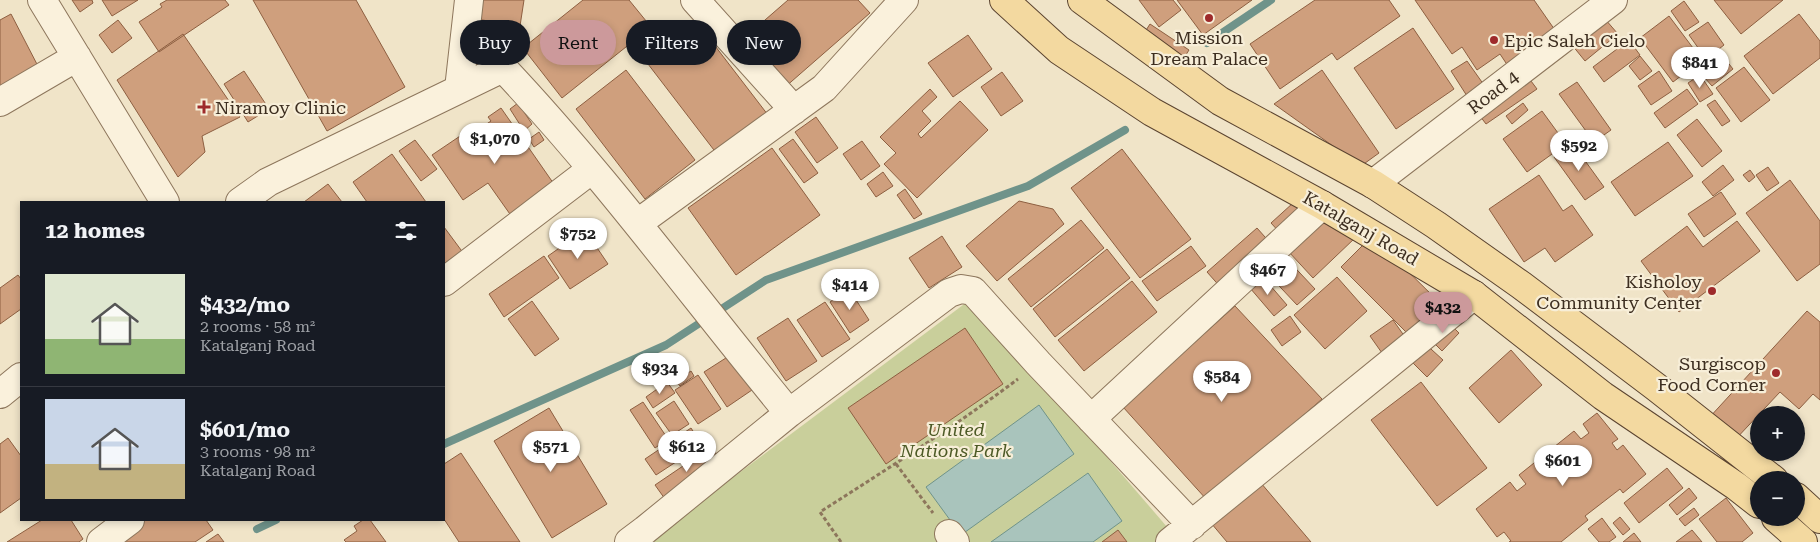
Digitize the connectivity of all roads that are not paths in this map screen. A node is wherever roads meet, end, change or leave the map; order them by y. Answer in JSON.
{"nodes":[{"id":1,"x":42,"y":0,"type":"edge"},
{"id":2,"x":469,"y":0,"type":"edge"},
{"id":3,"x":695,"y":0,"type":"edge"},
{"id":4,"x":904,"y":0,"type":"edge"},
{"id":5,"x":1004,"y":0,"type":"edge"},
{"id":6,"x":1082,"y":0,"type":"edge"},
{"id":7,"x":1613,"y":0,"type":"edge"},
{"id":8,"x":77,"y":57,"type":"junction"},
{"id":9,"x":459,"y":88,"type":"junction"},
{"id":10,"x":0,"y":102,"type":"edge"},
{"id":11,"x":794,"y":110,"type":"junction"},
{"id":12,"x":592,"y":169,"type":"junction"},
{"id":13,"x":1373,"y":184,"type":"junction"},
{"id":14,"x":164,"y":201,"type":"edge"},
{"id":15,"x":241,"y":201,"type":"edge"},
{"id":16,"x":1322,"y":205,"type":"junction"},
{"id":17,"x":638,"y":223,"type":"junction"},
{"id":18,"x":445,"y":281,"type":"edge"},
{"id":19,"x":1474,"y":295,"type":"junction"},
{"id":20,"x":20,"y":378,"type":"edge"},
{"id":21,"x":0,"y":394,"type":"edge"},
{"id":22,"x":789,"y":413,"type":"junction"},
{"id":23,"x":1091,"y":419,"type":"junction"},
{"id":24,"x":1763,"y":471,"type":"edge"},
{"id":25,"x":1750,"y":497,"type":"edge"},
{"id":26,"x":1805,"y":506,"type":"edge"},
{"id":27,"x":1820,"y":518,"type":"edge"},
{"id":28,"x":129,"y":521,"type":"edge"},
{"id":29,"x":1192,"y":526,"type":"junction"},
{"id":30,"x":1785,"y":526,"type":"edge"},
{"id":31,"x":642,"y":538,"type":"edge"},
{"id":32,"x":101,"y":542,"type":"edge"},
{"id":33,"x":1170,"y":542,"type":"edge"},
{"id":34,"x":1804,"y":542,"type":"edge"}],
"edges":[{"from":1,"to":8,"type":"street"},
{"from":2,"to":9,"type":"street"},
{"from":3,"to":11,"type":"street"},
{"from":4,"to":11,"type":"street"},
{"from":5,"to":16,"type":"main road","name":"Katalganj Road"},
{"from":6,"to":13,"type":"main road"},
{"from":7,"to":13,"type":"street","name":"Road 4"},
{"from":8,"to":10,"type":"street"},
{"from":8,"to":14,"type":"street"},
{"from":9,"to":12,"type":"street"},
{"from":9,"to":15,"type":"street"},
{"from":11,"to":17,"type":"street"},
{"from":12,"to":17,"type":"street"},
{"from":12,"to":18,"type":"street"},
{"from":13,"to":24,"type":"main road"},
{"from":16,"to":19,"type":"main road","name":"Katalganj Road"},
{"from":16,"to":23,"type":"street"},
{"from":17,"to":22,"type":"street"},
{"from":19,"to":25,"type":"main road","name":"Katalganj Road"},
{"from":19,"to":29,"type":"street"},
{"from":20,"to":21,"type":"street"},
{"from":22,"to":23,"type":"street"},
{"from":22,"to":31,"type":"street"},
{"from":23,"to":29,"type":"street"},
{"from":26,"to":27,"type":"main road"},
{"from":28,"to":32,"type":"street"},
{"from":29,"to":33,"type":"street"},
{"from":30,"to":34,"type":"main road"}]}
